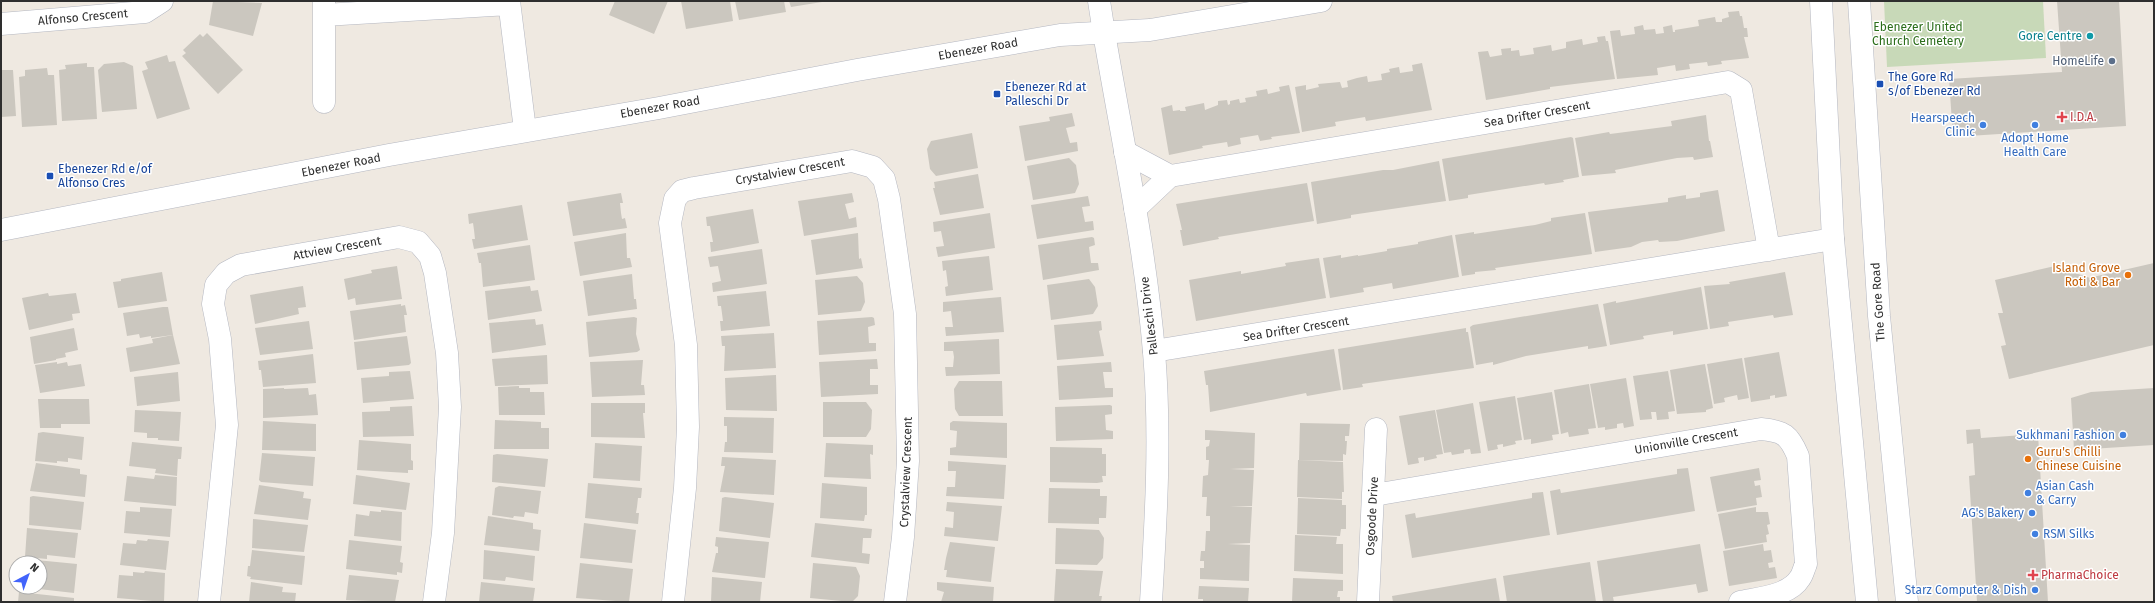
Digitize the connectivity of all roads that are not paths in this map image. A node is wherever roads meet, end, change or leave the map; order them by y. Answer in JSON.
{"nodes":[{"id":1,"x":162,"y":1,"type":"edge"},
{"id":2,"x":1099,"y":1,"type":"edge"},
{"id":3,"x":1320,"y":1,"type":"edge"},
{"id":4,"x":1821,"y":1,"type":"edge"},
{"id":5,"x":1859,"y":1,"type":"edge"},
{"id":6,"x":509,"y":2,"type":"edge"},
{"id":7,"x":324,"y":8,"type":"edge"},
{"id":8,"x":1,"y":24,"type":"edge"},
{"id":9,"x":1104,"y":33,"type":"junction"},
{"id":10,"x":324,"y":102,"type":"dead end"},
{"id":11,"x":525,"y":130,"type":"junction"},
{"id":12,"x":1125,"y":152,"type":"junction"},
{"id":13,"x":1170,"y":176,"type":"junction"},
{"id":14,"x":1135,"y":209,"type":"junction"},
{"id":15,"x":1,"y":230,"type":"edge"},
{"id":16,"x":1833,"y":239,"type":"junction"},
{"id":17,"x":1770,"y":250,"type":"junction"},
{"id":18,"x":1154,"y":351,"type":"junction"},
{"id":19,"x":1376,"y":429,"type":"dead end"},
{"id":20,"x":1374,"y":495,"type":"junction"},
{"id":21,"x":210,"y":602,"type":"edge"},
{"id":22,"x":434,"y":602,"type":"edge"},
{"id":23,"x":673,"y":602,"type":"edge"},
{"id":24,"x":895,"y":602,"type":"edge"},
{"id":25,"x":1151,"y":602,"type":"edge"},
{"id":26,"x":1368,"y":602,"type":"edge"},
{"id":27,"x":1740,"y":602,"type":"edge"},
{"id":28,"x":1867,"y":602,"type":"edge"},
{"id":29,"x":1907,"y":602,"type":"edge"}],
"edges":[{"from":1,"to":8,"type":"street","name":"Alfonso Crescent"},
{"from":2,"to":9,"type":"street","name":"Palleschi Drive"},
{"from":3,"to":9,"type":"street","name":"Ebenezer Road"},
{"from":4,"to":16,"type":"street"},
{"from":5,"to":29,"type":"street","name":"The Gore Road"},
{"from":6,"to":7,"type":"street"},
{"from":6,"to":11,"type":"street"},
{"from":7,"to":10,"type":"street"},
{"from":9,"to":11,"type":"street","name":"Ebenezer Road"},
{"from":9,"to":12,"type":"street","name":"Palleschi Drive"},
{"from":11,"to":15,"type":"street","name":"Ebenezer Road"},
{"from":12,"to":13,"type":"street"},
{"from":12,"to":14,"type":"street","name":"Palleschi Drive"},
{"from":13,"to":14,"type":"street"},
{"from":13,"to":17,"type":"street","name":"Sea Drifter Crescent"},
{"from":14,"to":18,"type":"street","name":"Palleschi Drive"},
{"from":16,"to":17,"type":"street","name":"Sea Drifter Crescent"},
{"from":16,"to":28,"type":"street"},
{"from":17,"to":18,"type":"street","name":"Sea Drifter Crescent"},
{"from":18,"to":25,"type":"street","name":"Palleschi Drive"},
{"from":19,"to":20,"type":"street","name":"Osgoode Drive"},
{"from":20,"to":26,"type":"street","name":"Osgoode Drive"},
{"from":20,"to":27,"type":"street","name":"Unionville Crescent"},
{"from":21,"to":22,"type":"street","name":"Attview Crescent"},
{"from":23,"to":24,"type":"street","name":"Crystalview Crescent"}]}
